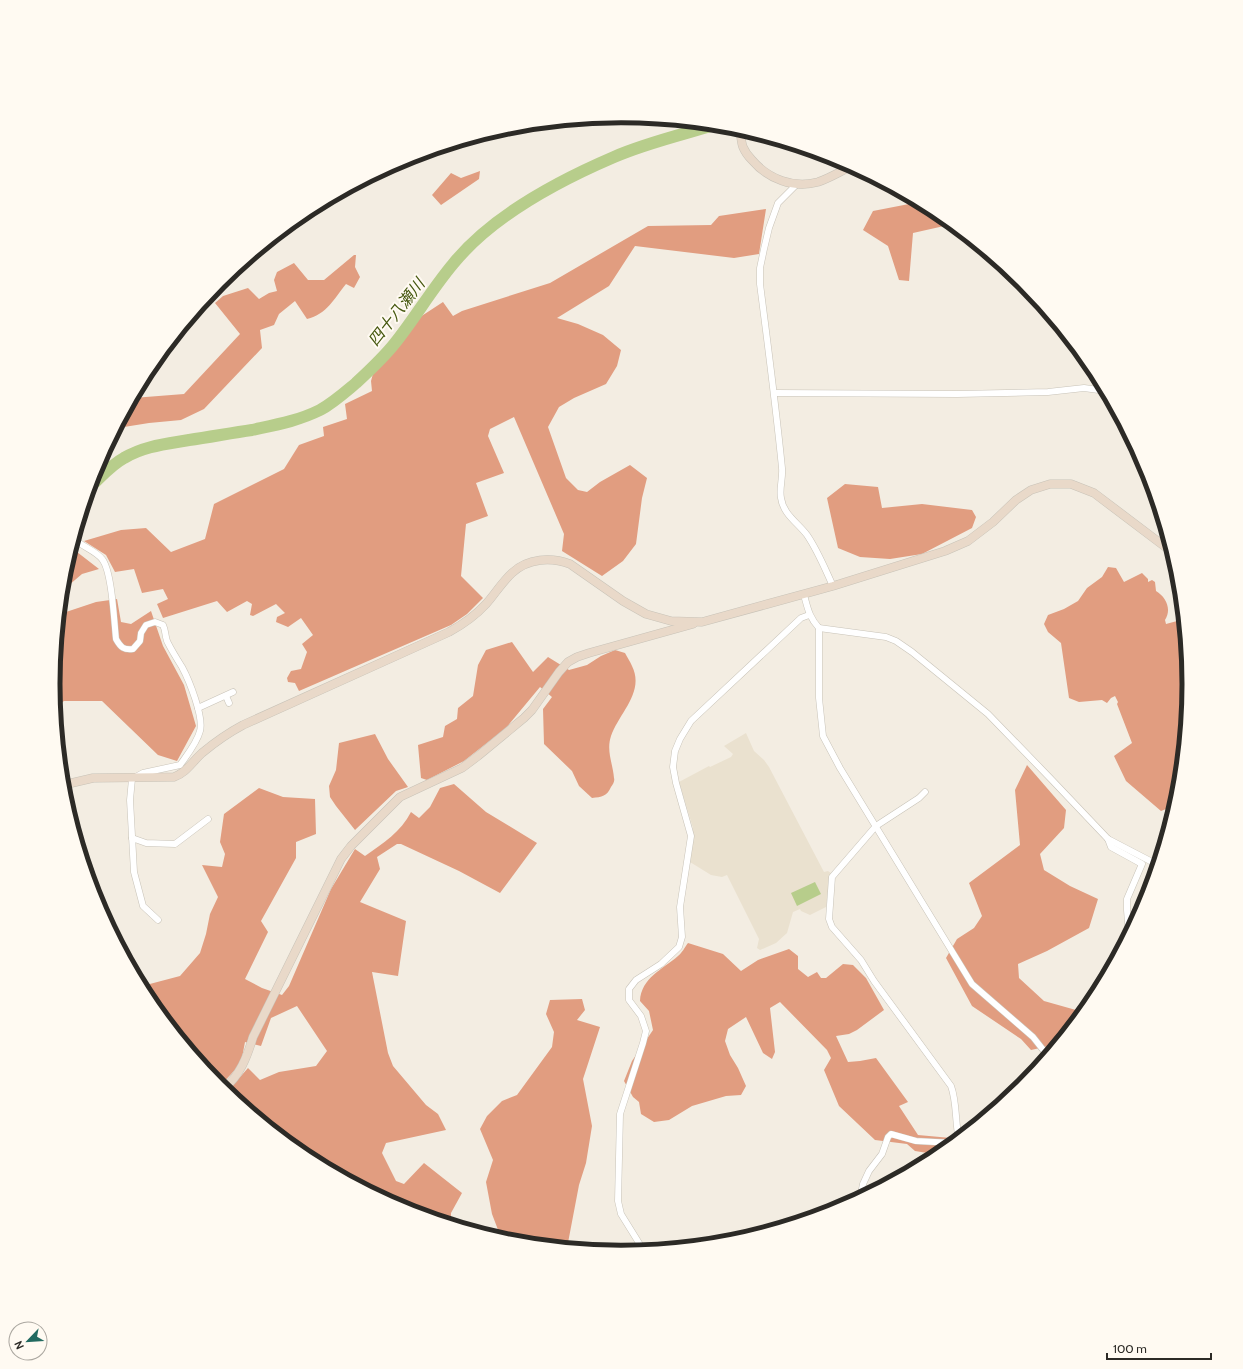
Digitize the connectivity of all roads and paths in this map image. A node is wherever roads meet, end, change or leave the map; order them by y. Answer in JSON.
{"nodes":[{"id":1,"x":741,"y":136,"type":"edge"},
{"id":2,"x":844,"y":170,"type":"edge"},
{"id":3,"x":797,"y":184,"type":"junction"},
{"id":4,"x":1099,"y":390,"type":"edge"},
{"id":5,"x":774,"y":393,"type":"junction"},
{"id":6,"x":78,"y":543,"type":"edge"},
{"id":7,"x":1166,"y":547,"type":"edge"},
{"id":8,"x":833,"y":586,"type":"junction"},
{"id":9,"x":804,"y":595,"type":"junction"},
{"id":10,"x":809,"y":615,"type":"junction"},
{"id":11,"x":702,"y":622,"type":"junction"},
{"id":12,"x":819,"y":628,"type":"junction"},
{"id":13,"x":233,"y":692,"type":"dead end"},
{"id":14,"x":226,"y":696,"type":"junction"},
{"id":15,"x":229,"y":703,"type":"dead end"},
{"id":16,"x":198,"y":708,"type":"junction"},
{"id":17,"x":132,"y":779,"type":"junction"},
{"id":18,"x":69,"y":784,"type":"edge"},
{"id":19,"x":925,"y":792,"type":"dead end"},
{"id":20,"x":208,"y":819,"type":"dead end"},
{"id":21,"x":876,"y":826,"type":"junction"},
{"id":22,"x":132,"y":838,"type":"junction"},
{"id":23,"x":1108,"y":839,"type":"junction"},
{"id":24,"x":1154,"y":863,"type":"edge"},
{"id":25,"x":158,"y":920,"type":"dead end"},
{"id":26,"x":1128,"y":926,"type":"edge"},
{"id":27,"x":1046,"y":1053,"type":"edge"},
{"id":28,"x":228,"y":1086,"type":"edge"},
{"id":29,"x":958,"y":1133,"type":"edge"},
{"id":30,"x":945,"y":1143,"type":"edge"},
{"id":31,"x":861,"y":1192,"type":"edge"},
{"id":32,"x":641,"y":1245,"type":"edge"}],
"edges":[{"from":1,"to":3,"type":"street"},
{"from":2,"to":3,"type":"street"},
{"from":3,"to":5,"type":"street"},
{"from":4,"to":5,"type":"street"},
{"from":5,"to":8,"type":"street"},
{"from":6,"to":16,"type":"street"},
{"from":7,"to":8,"type":"street"},
{"from":8,"to":9,"type":"street"},
{"from":9,"to":10,"type":"street"},
{"from":9,"to":11,"type":"street"},
{"from":10,"to":12,"type":"street"},
{"from":10,"to":32,"type":"street"},
{"from":11,"to":17,"type":"street"},
{"from":11,"to":28,"type":"street"},
{"from":12,"to":21,"type":"street"},
{"from":12,"to":23,"type":"street"},
{"from":13,"to":14,"type":"street"},
{"from":14,"to":15,"type":"street"},
{"from":14,"to":16,"type":"street"},
{"from":16,"to":17,"type":"street"},
{"from":17,"to":18,"type":"street"},
{"from":17,"to":22,"type":"street"},
{"from":19,"to":21,"type":"street"},
{"from":20,"to":22,"type":"street"},
{"from":21,"to":27,"type":"street"},
{"from":21,"to":29,"type":"street"},
{"from":22,"to":25,"type":"street"},
{"from":23,"to":24,"type":"street"},
{"from":23,"to":26,"type":"street"},
{"from":30,"to":31,"type":"street"}]}
